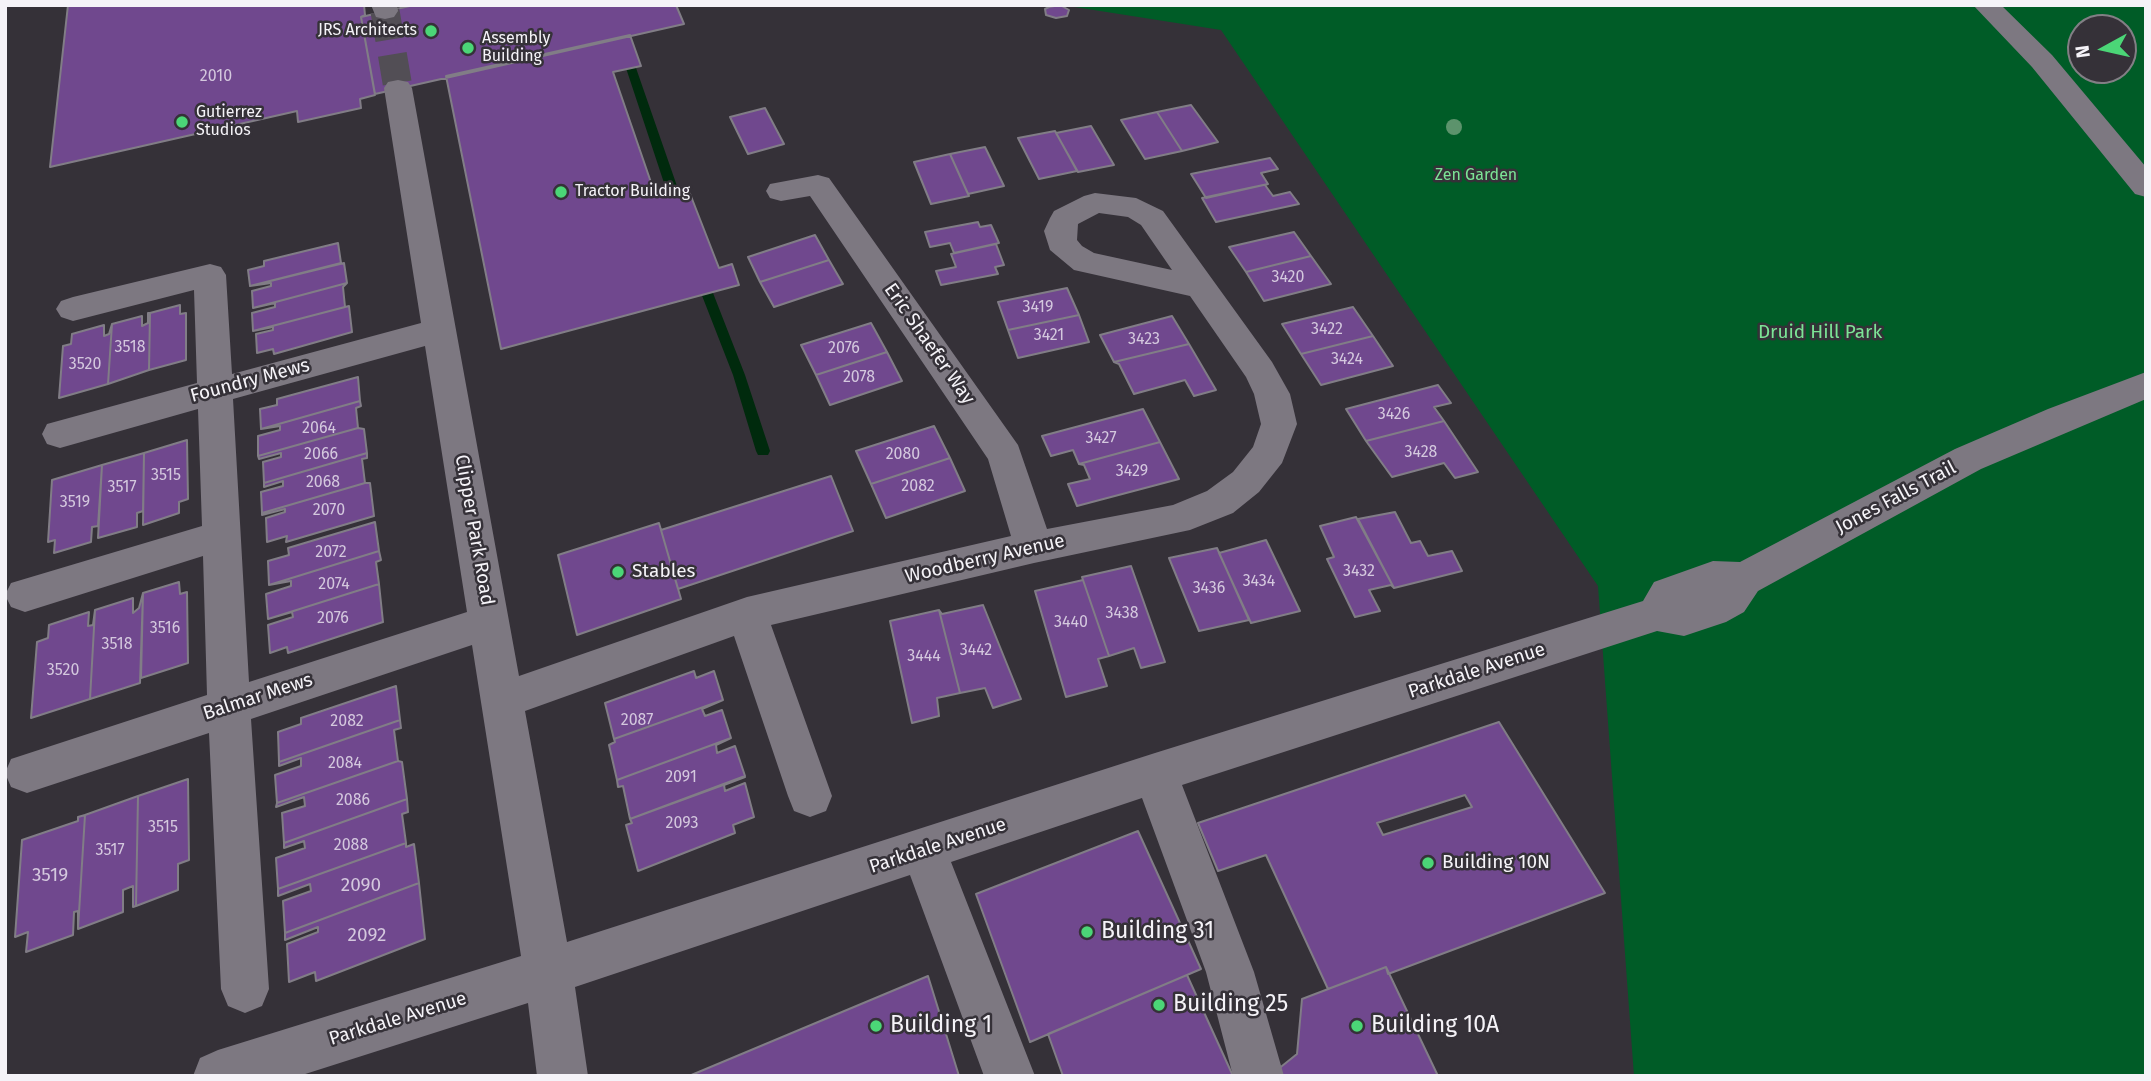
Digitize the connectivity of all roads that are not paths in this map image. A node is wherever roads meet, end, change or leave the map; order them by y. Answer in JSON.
{"nodes":[{"id":1,"x":1986,"y":5,"type":"edge"},
{"id":2,"x":398,"y":88,"type":"tunnel mouth"},
{"id":3,"x":2146,"y":187,"type":"edge"},
{"id":4,"x":781,"y":191,"type":"dead end"},
{"id":5,"x":1198,"y":287,"type":"dead end"},
{"id":6,"x":73,"y":309,"type":"dead end"},
{"id":7,"x":439,"y":330,"type":"junction"},
{"id":8,"x":2146,"y":386,"type":"edge"},
{"id":9,"x":217,"y":390,"type":"junction"},
{"id":10,"x":60,"y":434,"type":"dead end"},
{"id":11,"x":222,"y":535,"type":"junction"},
{"id":12,"x":1034,"y":547,"type":"junction"},
{"id":13,"x":26,"y":595,"type":"dead end"},
{"id":14,"x":747,"y":614,"type":"junction"},
{"id":15,"x":1657,"y":614,"type":"joint"},
{"id":16,"x":489,"y":622,"type":"junction"},
{"id":17,"x":502,"y":700,"type":"junction"},
{"id":18,"x":229,"y":707,"type":"junction"},
{"id":19,"x":27,"y":773,"type":"dead end"},
{"id":20,"x":1155,"y":774,"type":"junction"},
{"id":21,"x":810,"y":796,"type":"dead end"},
{"id":22,"x":924,"y":851,"type":"junction"},
{"id":23,"x":548,"y":972,"type":"junction"},
{"id":24,"x":245,"y":989,"type":"dead end"},
{"id":25,"x":218,"y":1076,"type":"edge"},
{"id":26,"x":563,"y":1076,"type":"edge"},
{"id":27,"x":1010,"y":1076,"type":"edge"},
{"id":28,"x":1259,"y":1076,"type":"edge"}],
"edges":[{"from":1,"to":3,"type":"street"},
{"from":2,"to":7,"type":"street","name":"Clipper Park Road"},
{"from":4,"to":12,"type":"street","name":"Eric Shaefer Way"},
{"from":5,"to":12,"type":"street","name":"Woodberry Avenue"},
{"from":6,"to":9,"type":"street"},
{"from":7,"to":9,"type":"street","name":"Foundry Mews"},
{"from":7,"to":16,"type":"street","name":"Clipper Park Road"},
{"from":8,"to":15,"type":"street","name":"Jones Falls Trail"},
{"from":9,"to":10,"type":"street","name":"Foundry Mews"},
{"from":9,"to":11,"type":"street"},
{"from":11,"to":13,"type":"street"},
{"from":11,"to":18,"type":"street"},
{"from":12,"to":14,"type":"street","name":"Woodberry Avenue"},
{"from":14,"to":17,"type":"street","name":"Woodberry Avenue"},
{"from":14,"to":21,"type":"street"},
{"from":15,"to":20,"type":"street","name":"Parkdale Avenue"},
{"from":16,"to":17,"type":"street","name":"Clipper Park Road"},
{"from":16,"to":18,"type":"street","name":"Balmar Mews"},
{"from":17,"to":23,"type":"street","name":"Clipper Park Road"},
{"from":18,"to":19,"type":"street","name":"Balmar Mews"},
{"from":18,"to":24,"type":"street"},
{"from":20,"to":22,"type":"street","name":"Parkdale Avenue"},
{"from":20,"to":28,"type":"street"},
{"from":22,"to":23,"type":"street","name":"Parkdale Avenue"},
{"from":22,"to":27,"type":"street"},
{"from":23,"to":25,"type":"street","name":"Parkdale Avenue"},
{"from":23,"to":26,"type":"street","name":"Clipper Park Road"}]}
